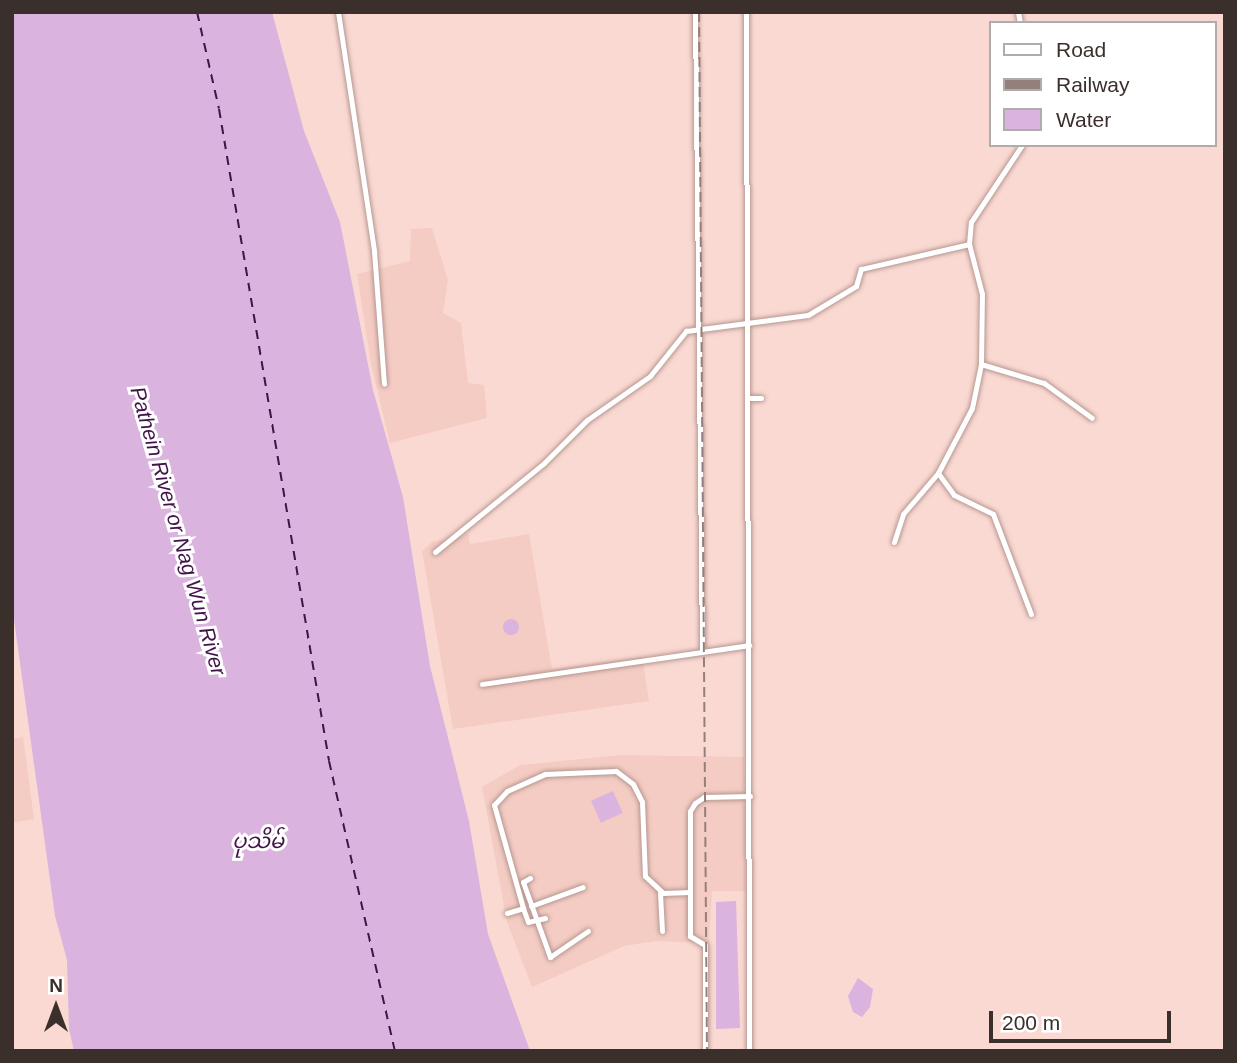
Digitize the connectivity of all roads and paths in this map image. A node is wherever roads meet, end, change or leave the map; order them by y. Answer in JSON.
{"nodes":[{"id":1,"x":338,"y":12,"type":"edge"},
{"id":2,"x":695,"y":12,"type":"edge"},
{"id":3,"x":746,"y":12,"type":"edge"},
{"id":4,"x":1021,"y":147,"type":"edge"},
{"id":5,"x":969,"y":244,"type":"junction"},
{"id":6,"x":747,"y":326,"type":"junction"},
{"id":7,"x":699,"y":330,"type":"junction"},
{"id":8,"x":981,"y":364,"type":"junction"},
{"id":9,"x":384,"y":384,"type":"dead end"},
{"id":10,"x":747,"y":398,"type":"junction"},
{"id":11,"x":761,"y":398,"type":"dead end"},
{"id":12,"x":1092,"y":418,"type":"dead end"},
{"id":13,"x":938,"y":473,"type":"junction"},
{"id":14,"x":894,"y":542,"type":"dead end"},
{"id":15,"x":435,"y":552,"type":"dead end"},
{"id":16,"x":1031,"y":614,"type":"dead end"},
{"id":17,"x":749,"y":645,"type":"junction"},
{"id":18,"x":702,"y":650,"type":"junction"},
{"id":19,"x":482,"y":684,"type":"dead end"},
{"id":20,"x":750,"y":796,"type":"junction"},
{"id":21,"x":530,"y":878,"type":"dead end"},
{"id":22,"x":583,"y":887,"type":"dead end"},
{"id":23,"x":690,"y":892,"type":"junction"},
{"id":24,"x":660,"y":893,"type":"junction"},
{"id":25,"x":531,"y":906,"type":"junction"},
{"id":26,"x":523,"y":908,"type":"junction"},
{"id":27,"x":507,"y":913,"type":"dead end"},
{"id":28,"x":545,"y":918,"type":"dead end"},
{"id":29,"x":537,"y":921,"type":"junction"},
{"id":30,"x":662,"y":931,"type":"dead end"},
{"id":31,"x":588,"y":932,"type":"dead end"},
{"id":32,"x":562,"y":950,"type":"junction"},
{"id":33,"x":567,"y":957,"type":"dead end"},
{"id":34,"x":705,"y":1051,"type":"edge"},
{"id":35,"x":749,"y":1051,"type":"edge"}],
"edges":[{"from":1,"to":9,"type":"street"},
{"from":2,"to":7,"type":"street"},
{"from":3,"to":6,"type":"street"},
{"from":4,"to":5,"type":"street"},
{"from":5,"to":6,"type":"street"},
{"from":5,"to":8,"type":"street"},
{"from":6,"to":7,"type":"street"},
{"from":6,"to":10,"type":"street"},
{"from":7,"to":15,"type":"street"},
{"from":7,"to":18,"type":"street"},
{"from":8,"to":12,"type":"street"},
{"from":8,"to":13,"type":"street"},
{"from":10,"to":11,"type":"street"},
{"from":10,"to":17,"type":"street"},
{"from":13,"to":14,"type":"street"},
{"from":13,"to":16,"type":"street"},
{"from":17,"to":18,"type":"street"},
{"from":17,"to":20,"type":"street"},
{"from":18,"to":19,"type":"street"},
{"from":20,"to":23,"type":"street"},
{"from":20,"to":35,"type":"street"},
{"from":21,"to":25,"type":"street"},
{"from":22,"to":25,"type":"street"},
{"from":23,"to":24,"type":"street"},
{"from":23,"to":34,"type":"street"},
{"from":24,"to":26,"type":"street"},
{"from":24,"to":30,"type":"street"},
{"from":25,"to":29,"type":"street"},
{"from":26,"to":27,"type":"street"},
{"from":26,"to":29,"type":"street"},
{"from":28,"to":29,"type":"street"},
{"from":29,"to":32,"type":"street"},
{"from":31,"to":32,"type":"street"},
{"from":32,"to":33,"type":"street"}]}
